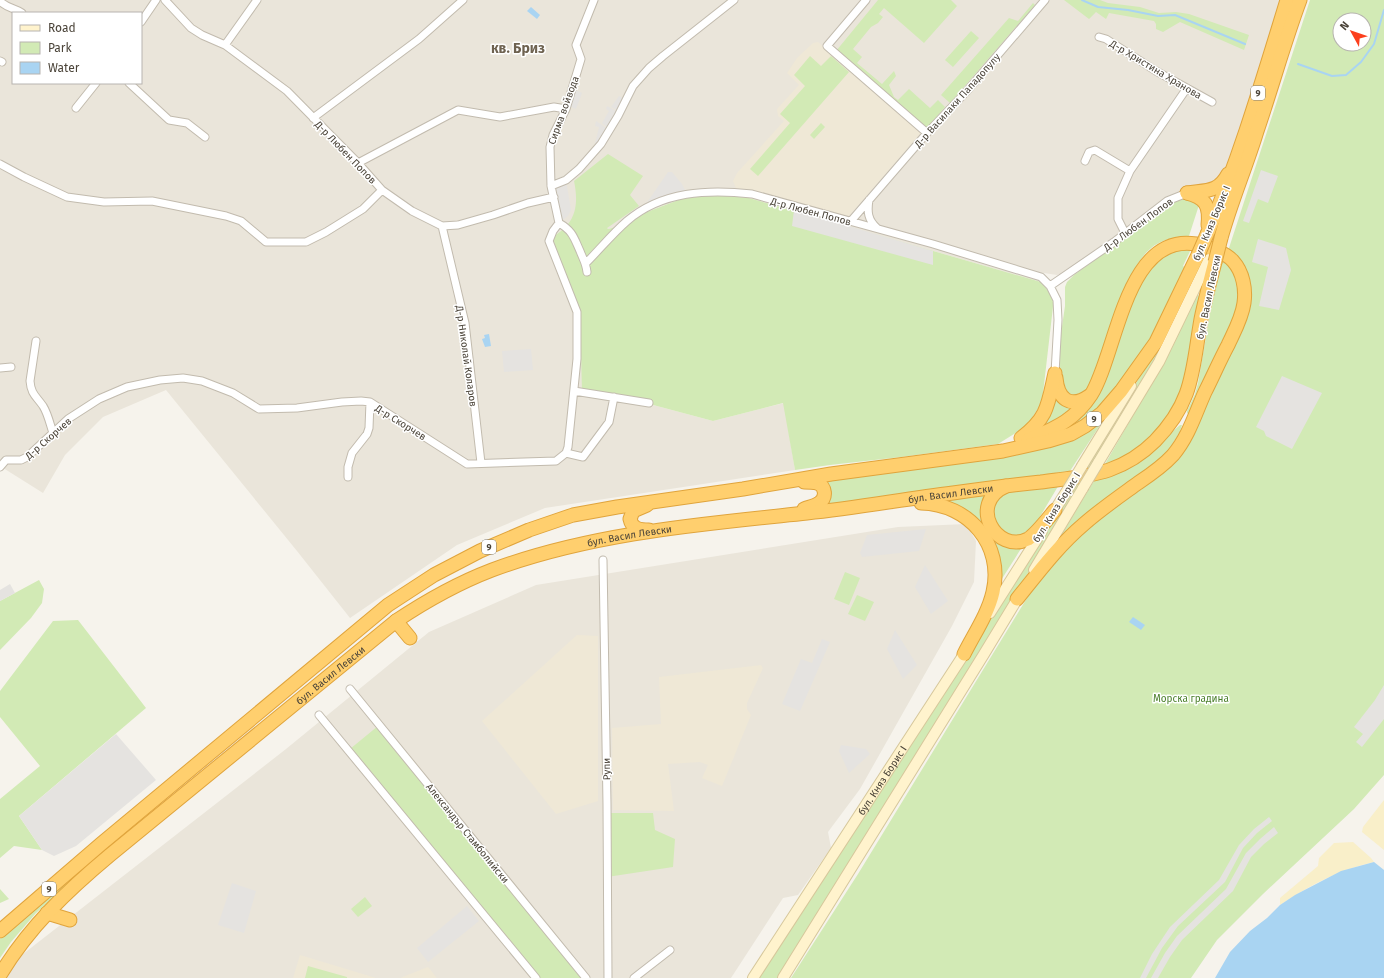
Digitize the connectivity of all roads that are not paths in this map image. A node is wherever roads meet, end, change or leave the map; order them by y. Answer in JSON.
{"nodes":[{"id":1,"x":156,"y":0,"type":"edge"},
{"id":2,"x":165,"y":0,"type":"edge"},
{"id":3,"x":257,"y":0,"type":"edge"},
{"id":4,"x":463,"y":0,"type":"edge"},
{"id":5,"x":594,"y":0,"type":"edge"},
{"id":6,"x":734,"y":0,"type":"edge"},
{"id":7,"x":866,"y":0,"type":"edge"},
{"id":8,"x":1046,"y":0,"type":"edge"},
{"id":9,"x":1287,"y":0,"type":"edge"},
{"id":10,"x":1300,"y":0,"type":"edge"},
{"id":11,"x":0,"y":1,"type":"edge"},
{"id":12,"x":1045,"y":10,"type":"dead end"},
{"id":13,"x":20,"y":12,"type":"edge"},
{"id":14,"x":142,"y":21,"type":"edge"},
{"id":15,"x":1099,"y":37,"type":"dead end"},
{"id":16,"x":225,"y":45,"type":"junction"},
{"id":17,"x":95,"y":84,"type":"edge"},
{"id":18,"x":130,"y":84,"type":"edge"},
{"id":19,"x":1187,"y":88,"type":"junction"},
{"id":20,"x":1212,"y":102,"type":"dead end"},
{"id":21,"x":76,"y":108,"type":"dead end"},
{"id":22,"x":566,"y":109,"type":"junction"},
{"id":23,"x":313,"y":118,"type":"junction"},
{"id":24,"x":927,"y":133,"type":"junction"},
{"id":25,"x":205,"y":136,"type":"dead end"},
{"id":26,"x":1239,"y":152,"type":"junction"},
{"id":27,"x":1085,"y":161,"type":"dead end"},
{"id":28,"x":358,"y":163,"type":"junction"},
{"id":29,"x":0,"y":164,"type":"edge"},
{"id":30,"x":1130,"y":171,"type":"junction"},
{"id":31,"x":551,"y":186,"type":"junction"},
{"id":32,"x":382,"y":190,"type":"junction"},
{"id":33,"x":1187,"y":193,"type":"junction"},
{"id":34,"x":554,"y":197,"type":"junction"},
{"id":35,"x":869,"y":200,"type":"junction"},
{"id":36,"x":1228,"y":212,"type":"joint"},
{"id":37,"x":851,"y":221,"type":"junction"},
{"id":38,"x":560,"y":223,"type":"junction"},
{"id":39,"x":442,"y":226,"type":"junction"},
{"id":40,"x":879,"y":229,"type":"junction"},
{"id":41,"x":1125,"y":233,"type":"junction"},
{"id":42,"x":1216,"y":236,"type":"junction"},
{"id":43,"x":1207,"y":259,"type":"junction"},
{"id":44,"x":586,"y":263,"type":"junction"},
{"id":45,"x":587,"y":272,"type":"dead end"},
{"id":46,"x":1050,"y":286,"type":"junction"},
{"id":47,"x":36,"y":341,"type":"dead end"},
{"id":48,"x":1156,"y":342,"type":"junction"},
{"id":49,"x":11,"y":367,"type":"dead end"},
{"id":50,"x":0,"y":368,"type":"edge"},
{"id":51,"x":1055,"y":373,"type":"junction"},
{"id":52,"x":574,"y":391,"type":"junction"},
{"id":53,"x":1090,"y":395,"type":"junction"},
{"id":54,"x":614,"y":397,"type":"junction"},
{"id":55,"x":370,"y":402,"type":"junction"},
{"id":56,"x":649,"y":403,"type":"dead end"},
{"id":57,"x":1197,"y":413,"type":"junction"},
{"id":58,"x":53,"y":433,"type":"junction"},
{"id":59,"x":1152,"y":443,"type":"junction"},
{"id":60,"x":1003,"y":451,"type":"junction"},
{"id":61,"x":566,"y":453,"type":"junction"},
{"id":62,"x":988,"y":453,"type":"junction"},
{"id":63,"x":481,"y":463,"type":"junction"},
{"id":64,"x":0,"y":467,"type":"edge"},
{"id":65,"x":348,"y":477,"type":"dead end"},
{"id":66,"x":782,"y":483,"type":"junction"},
{"id":67,"x":1007,"y":486,"type":"junction"},
{"id":68,"x":654,"y":502,"type":"junction"},
{"id":69,"x":893,"y":502,"type":"junction"},
{"id":70,"x":1055,"y":510,"type":"junction"},
{"id":71,"x":786,"y":515,"type":"junction"},
{"id":72,"x":664,"y":530,"type":"junction"},
{"id":73,"x":603,"y":560,"type":"dead end"},
{"id":74,"x":1017,"y":599,"type":"junction"},
{"id":75,"x":396,"y":621,"type":"junction"},
{"id":76,"x":410,"y":638,"type":"dead end"},
{"id":77,"x":964,"y":654,"type":"junction"},
{"id":78,"x":350,"y":689,"type":"dead end"},
{"id":79,"x":319,"y":715,"type":"dead end"},
{"id":80,"x":247,"y":722,"type":"junction"},
{"id":81,"x":256,"y":736,"type":"junction"},
{"id":82,"x":101,"y":844,"type":"junction"},
{"id":83,"x":110,"y":855,"type":"junction"},
{"id":84,"x":47,"y":913,"type":"junction"},
{"id":85,"x":70,"y":920,"type":"dead end"},
{"id":86,"x":3,"y":928,"type":"edge"},
{"id":87,"x":21,"y":943,"type":"junction"},
{"id":88,"x":670,"y":950,"type":"dead end"},
{"id":89,"x":0,"y":966,"type":"edge"},
{"id":90,"x":0,"y":974,"type":"edge"},
{"id":91,"x":536,"y":978,"type":"edge"},
{"id":92,"x":586,"y":978,"type":"edge"},
{"id":93,"x":608,"y":978,"type":"edge"},
{"id":94,"x":634,"y":978,"type":"edge"},
{"id":95,"x":753,"y":978,"type":"edge"},
{"id":96,"x":783,"y":978,"type":"edge"}],
"edges":[{"from":1,"to":14,"type":"street"},
{"from":2,"to":16,"type":"street","name":"Д-р Любен Попов"},
{"from":3,"to":16,"type":"street"},
{"from":4,"to":23,"type":"street"},
{"from":5,"to":22,"type":"street","name":"Сирма войвода"},
{"from":6,"to":31,"type":"street"},
{"from":7,"to":24,"type":"street"},
{"from":8,"to":12,"type":"street"},
{"from":8,"to":24,"type":"street","name":"Д-р Василаки Пападопулу"},
{"from":9,"to":26,"type":"highway","name":"бул. Княз Борис I","number":"9"},
{"from":10,"to":36,"type":"highway","name":"бул. Княз Борис I","number":"9"},
{"from":11,"to":13,"type":"street"},
{"from":15,"to":19,"type":"street","name":"Д-р Христина Хранова"},
{"from":16,"to":23,"type":"street","name":"Д-р Любен Попов"},
{"from":17,"to":21,"type":"street"},
{"from":18,"to":25,"type":"street"},
{"from":19,"to":20,"type":"street","name":"Д-р Христина Хранова"},
{"from":19,"to":30,"type":"street"},
{"from":22,"to":28,"type":"street"},
{"from":22,"to":31,"type":"street","name":"Сирма войвода"},
{"from":23,"to":28,"type":"street","name":"Д-р Любен Попов"},
{"from":24,"to":35,"type":"street","name":"Д-р Василаки Пападопулу"},
{"from":26,"to":33,"type":"highway"},
{"from":26,"to":42,"type":"highway","name":"бул. Княз Борис I","number":"9"},
{"from":27,"to":30,"type":"street"},
{"from":28,"to":32,"type":"street","name":"Д-р Любен Попов"},
{"from":29,"to":32,"type":"street"},
{"from":30,"to":41,"type":"street"},
{"from":31,"to":34,"type":"street","name":"Сирма войвода"},
{"from":32,"to":39,"type":"street","name":"Д-р Любен Попов"},
{"from":33,"to":41,"type":"street","name":"Д-р Любен Попов"},
{"from":33,"to":42,"type":"highway"},
{"from":34,"to":38,"type":"street","name":"Сирма войвода"},
{"from":34,"to":39,"type":"street"},
{"from":35,"to":37,"type":"street","name":"Д-р Василаки Пападопулу"},
{"from":35,"to":40,"type":"street"},
{"from":36,"to":42,"type":"highway","name":"бул. Васил Левски","number":"9"},
{"from":37,"to":40,"type":"street","name":"Д-р Любен Попов"},
{"from":37,"to":44,"type":"street","name":"Д-р Любен Попов"},
{"from":38,"to":44,"type":"street"},
{"from":38,"to":52,"type":"street"},
{"from":39,"to":63,"type":"street","name":"Д-р Николай Коларов"},
{"from":40,"to":46,"type":"street","name":"Д-р Любен Попов"},
{"from":41,"to":46,"type":"street","name":"Д-р Любен Попов"},
{"from":42,"to":43,"type":"highway","name":"бул. Княз Борис I","number":"9","bridge":true},
{"from":42,"to":43,"type":"highway","name":"бул. Васил Левски","number":"9","bridge":true},
{"from":43,"to":48,"type":"highway","name":"бул. Княз Борис I","number":"9"},
{"from":43,"to":59,"type":"highway","name":"бул. Васил Левски","number":"9"},
{"from":43,"to":74,"type":"main road","name":"бул. Княз Борис I","bridge":true},
{"from":44,"to":45,"type":"street"},
{"from":46,"to":51,"type":"street"},
{"from":47,"to":58,"type":"street"},
{"from":48,"to":60,"type":"highway","name":"бул. Васил Левски","number":"9"},
{"from":48,"to":70,"type":"main road","name":"бул. Княз Борис I","bridge":true},
{"from":49,"to":50,"type":"street"},
{"from":51,"to":53,"type":"highway"},
{"from":51,"to":62,"type":"highway"},
{"from":52,"to":54,"type":"street"},
{"from":52,"to":61,"type":"street"},
{"from":53,"to":57,"type":"highway"},
{"from":53,"to":60,"type":"highway"},
{"from":54,"to":56,"type":"street"},
{"from":54,"to":61,"type":"street"},
{"from":55,"to":58,"type":"street","name":"Д-р Скорчев"},
{"from":55,"to":63,"type":"street","name":"Д-р Скорчев"},
{"from":55,"to":65,"type":"street"},
{"from":57,"to":59,"type":"highway"},
{"from":57,"to":74,"type":"highway"},
{"from":58,"to":64,"type":"street","name":"Д-р Скорчев"},
{"from":59,"to":67,"type":"highway","name":"бул. Васил Левски","number":"9"},
{"from":60,"to":62,"type":"highway","name":"бул. Васил Левски","number":"9"},
{"from":61,"to":63,"type":"street","name":"Д-р Скорчев"},
{"from":62,"to":66,"type":"highway","name":"бул. Васил Левски","number":"9"},
{"from":66,"to":68,"type":"highway","name":"бул. Васил Левски","number":"9"},
{"from":66,"to":71,"type":"highway"},
{"from":67,"to":69,"type":"highway","name":"бул. Васил Левски","number":"9"},
{"from":67,"to":70,"type":"highway"},
{"from":68,"to":72,"type":"highway"},
{"from":68,"to":80,"type":"highway","name":"бул. Васил Левски","number":"9"},
{"from":69,"to":71,"type":"highway","name":"бул. Васил Левски","number":"9"},
{"from":69,"to":77,"type":"highway"},
{"from":70,"to":77,"type":"main road","name":"бул. Княз Борис I"},
{"from":71,"to":72,"type":"highway","name":"бул. Васил Левски","number":"9"},
{"from":72,"to":75,"type":"highway","name":"бул. Васил Левски","number":"9"},
{"from":73,"to":93,"type":"street","name":"Рупи"},
{"from":74,"to":96,"type":"main road","name":"бул. Княз Борис I"},
{"from":75,"to":76,"type":"highway"},
{"from":75,"to":81,"type":"highway","name":"бул. Васил Левски","number":"9"},
{"from":77,"to":95,"type":"main road","name":"бул. Княз Борис I"},
{"from":78,"to":92,"type":"street","name":"Александър Стамболийски"},
{"from":79,"to":91,"type":"street"},
{"from":80,"to":81,"type":"highway"},
{"from":80,"to":82,"type":"highway","name":"бул. Васил Левски","number":"9"},
{"from":81,"to":83,"type":"highway","name":"бул. Васил Левски","number":"9"},
{"from":82,"to":83,"type":"highway"},
{"from":82,"to":86,"type":"highway","name":"бул. Васил Левски","number":"9"},
{"from":83,"to":84,"type":"highway","name":"бул. Васил Левски","number":"9"},
{"from":84,"to":85,"type":"highway"},
{"from":84,"to":87,"type":"highway","name":"бул. Васил Левски","number":"9"},
{"from":87,"to":89,"type":"highway"},
{"from":87,"to":90,"type":"highway","name":"бул. Васил Левски","number":"9"},
{"from":88,"to":94,"type":"street"}]}
